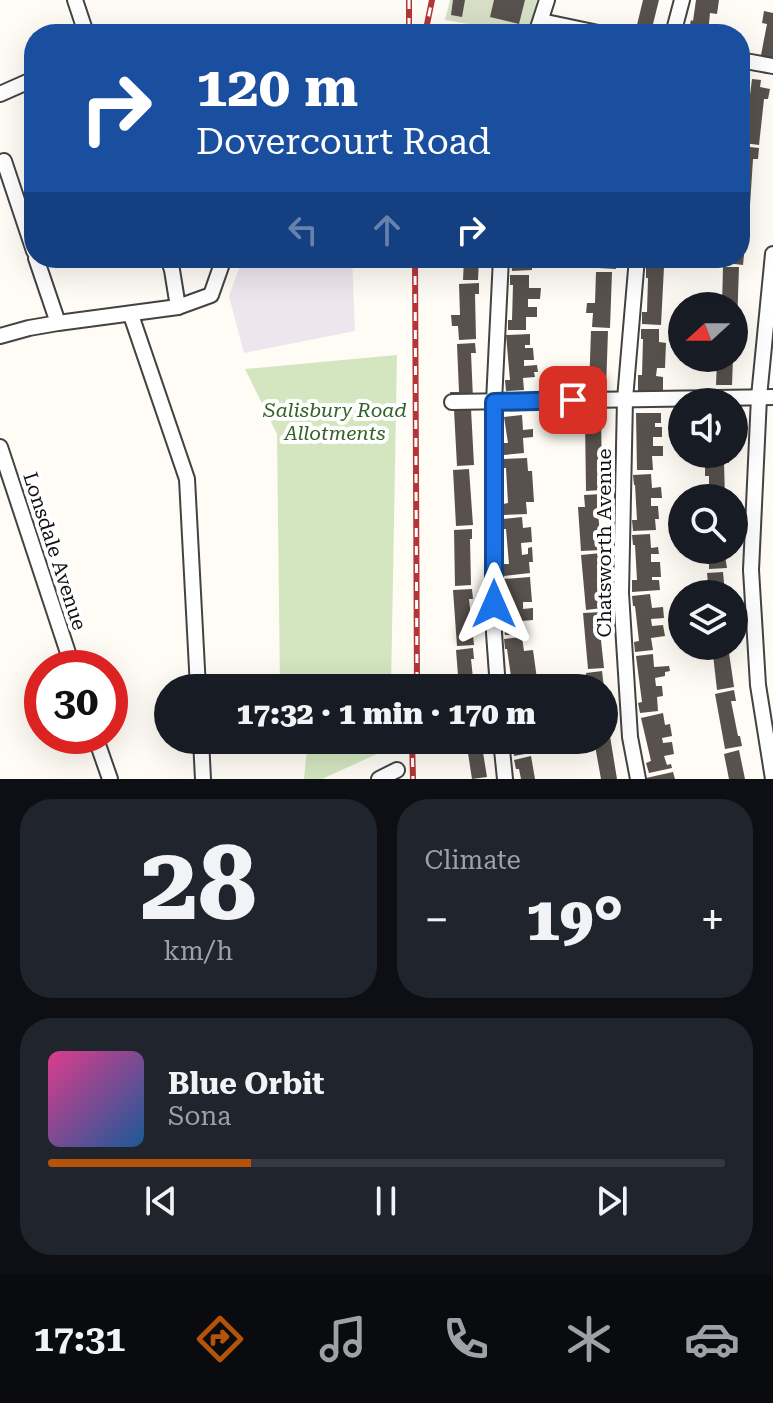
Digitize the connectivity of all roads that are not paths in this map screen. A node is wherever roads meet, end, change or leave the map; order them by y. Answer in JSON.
{"nodes":[{"id":1,"x":75,"y":0,"type":"edge"},
{"id":2,"x":547,"y":0,"type":"edge"},
{"id":3,"x":682,"y":0,"type":"edge"},
{"id":4,"x":83,"y":24,"type":"edge"},
{"id":5,"x":540,"y":24,"type":"edge"},
{"id":6,"x":676,"y":24,"type":"edge"},
{"id":7,"x":750,"y":62,"type":"edge"},
{"id":8,"x":773,"y":66,"type":"edge"},
{"id":9,"x":24,"y":83,"type":"edge"},
{"id":10,"x":0,"y":94,"type":"edge"},
{"id":11,"x":4,"y":161,"type":"dead end"},
{"id":12,"x":24,"y":221,"type":"edge"},
{"id":13,"x":773,"y":254,"type":"edge"},
{"id":14,"x":39,"y":268,"type":"edge"},
{"id":15,"x":171,"y":268,"type":"edge"},
{"id":16,"x":220,"y":268,"type":"edge"},
{"id":17,"x":501,"y":268,"type":"edge"},
{"id":18,"x":636,"y":268,"type":"edge"},
{"id":19,"x":178,"y":307,"type":"junction"},
{"id":20,"x":131,"y":315,"type":"junction"},
{"id":21,"x":58,"y":323,"type":"junction"},
{"id":22,"x":0,"y":336,"type":"edge"},
{"id":23,"x":766,"y":397,"type":"edge"},
{"id":24,"x":625,"y":399,"type":"junction"},
{"id":25,"x":452,"y":402,"type":"dead end"},
{"id":26,"x":494,"y":402,"type":"junction"},
{"id":27,"x":0,"y":447,"type":"edge"},
{"id":28,"x":67,"y":650,"type":"edge"},
{"id":29,"x":197,"y":674,"type":"edge"},
{"id":30,"x":497,"y":674,"type":"edge"},
{"id":31,"x":101,"y":754,"type":"edge"},
{"id":32,"x":202,"y":754,"type":"edge"},
{"id":33,"x":502,"y":754,"type":"edge"},
{"id":34,"x":397,"y":770,"type":"dead end"},
{"id":35,"x":110,"y":779,"type":"edge"},
{"id":36,"x":203,"y":779,"type":"edge"},
{"id":37,"x":379,"y":779,"type":"edge"},
{"id":38,"x":505,"y":779,"type":"edge"},
{"id":39,"x":638,"y":779,"type":"edge"},
{"id":40,"x":773,"y":779,"type":"edge"}],
"edges":[{"from":1,"to":4,"type":"street"},
{"from":2,"to":5,"type":"street"},
{"from":3,"to":6,"type":"street"},
{"from":7,"to":8,"type":"street"},
{"from":9,"to":10,"type":"street"},
{"from":11,"to":12,"type":"street"},
{"from":13,"to":23,"type":"street"},
{"from":14,"to":21,"type":"street"},
{"from":15,"to":19,"type":"street"},
{"from":16,"to":19,"type":"street"},
{"from":17,"to":26,"type":"street"},
{"from":18,"to":24,"type":"street","name":"Chatsworth Avenue"},
{"from":19,"to":20,"type":"street"},
{"from":20,"to":21,"type":"street"},
{"from":20,"to":29,"type":"street"},
{"from":21,"to":22,"type":"street"},
{"from":23,"to":24,"type":"street"},
{"from":23,"to":40,"type":"street"},
{"from":24,"to":26,"type":"street"},
{"from":24,"to":39,"type":"street","name":"Chatsworth Avenue"},
{"from":25,"to":26,"type":"street"},
{"from":26,"to":30,"type":"street"},
{"from":27,"to":28,"type":"street","name":"Lonsdale Avenue"},
{"from":31,"to":35,"type":"street"},
{"from":32,"to":36,"type":"street"},
{"from":33,"to":38,"type":"street"},
{"from":34,"to":37,"type":"street"}]}
